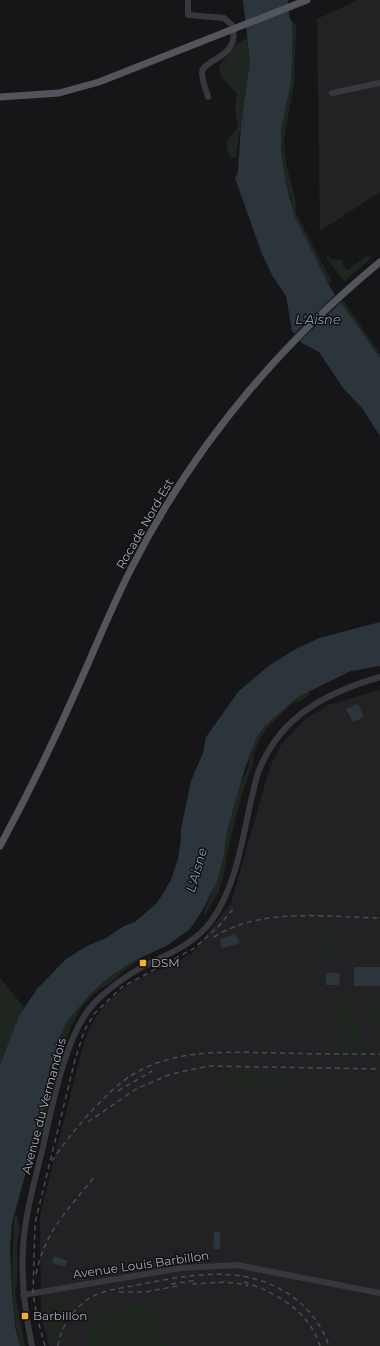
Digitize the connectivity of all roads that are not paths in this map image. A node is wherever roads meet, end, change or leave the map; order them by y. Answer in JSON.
{"nodes":[{"id":1,"x":188,"y":0,"type":"edge"},
{"id":2,"x":307,"y":0,"type":"edge"},
{"id":3,"x":380,"y":83,"type":"edge"},
{"id":4,"x":332,"y":93,"type":"dead end"},
{"id":5,"x":0,"y":97,"type":"edge"},
{"id":6,"x":208,"y":97,"type":"dead end"},
{"id":7,"x":380,"y":262,"type":"edge"},
{"id":8,"x":380,"y":677,"type":"edge"},
{"id":9,"x":0,"y":846,"type":"edge"},
{"id":10,"x":380,"y":1293,"type":"edge"},
{"id":11,"x":23,"y":1295,"type":"junction"},
{"id":12,"x":32,"y":1346,"type":"edge"}],
"edges":[{"from":1,"to":6,"type":"street"},
{"from":2,"to":5,"type":"main road"},
{"from":3,"to":4,"type":"street"},
{"from":7,"to":9,"type":"main road","name":"Rocade Nord-Est"},
{"from":8,"to":11,"type":"street","name":"Avenue du Vermandois"},
{"from":10,"to":11,"type":"street","name":"Avenue Louis Barbillon"},
{"from":11,"to":12,"type":"street","name":"Avenue du Vermandois"}]}
